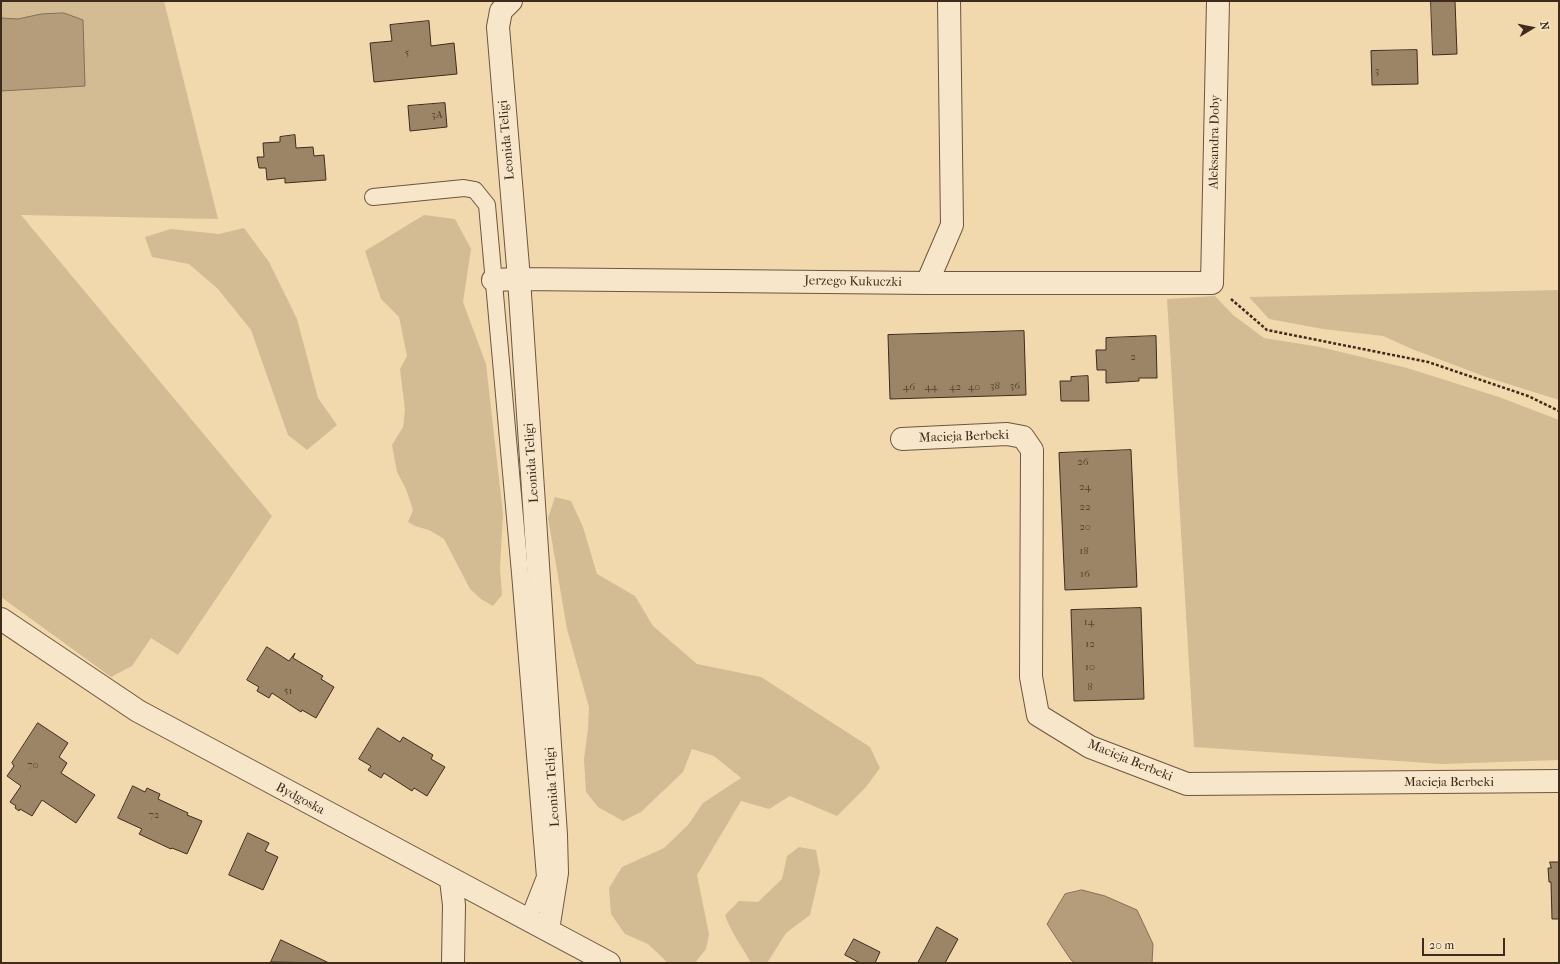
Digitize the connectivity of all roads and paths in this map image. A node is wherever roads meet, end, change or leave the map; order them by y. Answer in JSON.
{"nodes":[{"id":1,"x":511,"y":1,"type":"edge"},
{"id":2,"x":949,"y":1,"type":"edge"},
{"id":3,"x":1218,"y":1,"type":"edge"},
{"id":4,"x":373,"y":197,"type":"dead end"},
{"id":5,"x":519,"y":278,"type":"junction"},
{"id":6,"x":493,"y":280,"type":"junction"},
{"id":7,"x":927,"y":283,"type":"junction"},
{"id":8,"x":1212,"y":283,"type":"junction"},
{"id":9,"x":1559,"y":411,"type":"edge"},
{"id":10,"x":902,"y":439,"type":"dead end"},
{"id":11,"x":1,"y":618,"type":"edge"},
{"id":12,"x":1559,"y":781,"type":"edge"},
{"id":13,"x":451,"y":880,"type":"junction"},
{"id":14,"x":528,"y":920,"type":"junction"},
{"id":15,"x":548,"y":930,"type":"junction"},
{"id":16,"x":453,"y":963,"type":"edge"},
{"id":17,"x":609,"y":963,"type":"edge"}],
"edges":[{"from":1,"to":5,"type":"street","name":"Leonida Teligi"},
{"from":2,"to":7,"type":"street"},
{"from":3,"to":8,"type":"street","name":"Aleksandra Doby"},
{"from":4,"to":6,"type":"lane"},
{"from":5,"to":6,"type":"street","name":"Jerzego Kukuczki"},
{"from":5,"to":7,"type":"street","name":"Jerzego Kukuczki"},
{"from":5,"to":15,"type":"street","name":"Leonida Teligi"},
{"from":6,"to":14,"type":"lane"},
{"from":7,"to":8,"type":"street","name":"Jerzego Kukuczki"},
{"from":8,"to":9,"type":"path"},
{"from":10,"to":12,"type":"street","name":"Macieja Berbeki"},
{"from":11,"to":13,"type":"street","name":"Bydgoska"},
{"from":13,"to":14,"type":"street","name":"Bydgoska"},
{"from":13,"to":16,"type":"street"},
{"from":14,"to":15,"type":"street","name":"Bydgoska"},
{"from":15,"to":17,"type":"street","name":"Bydgoska"}]}
